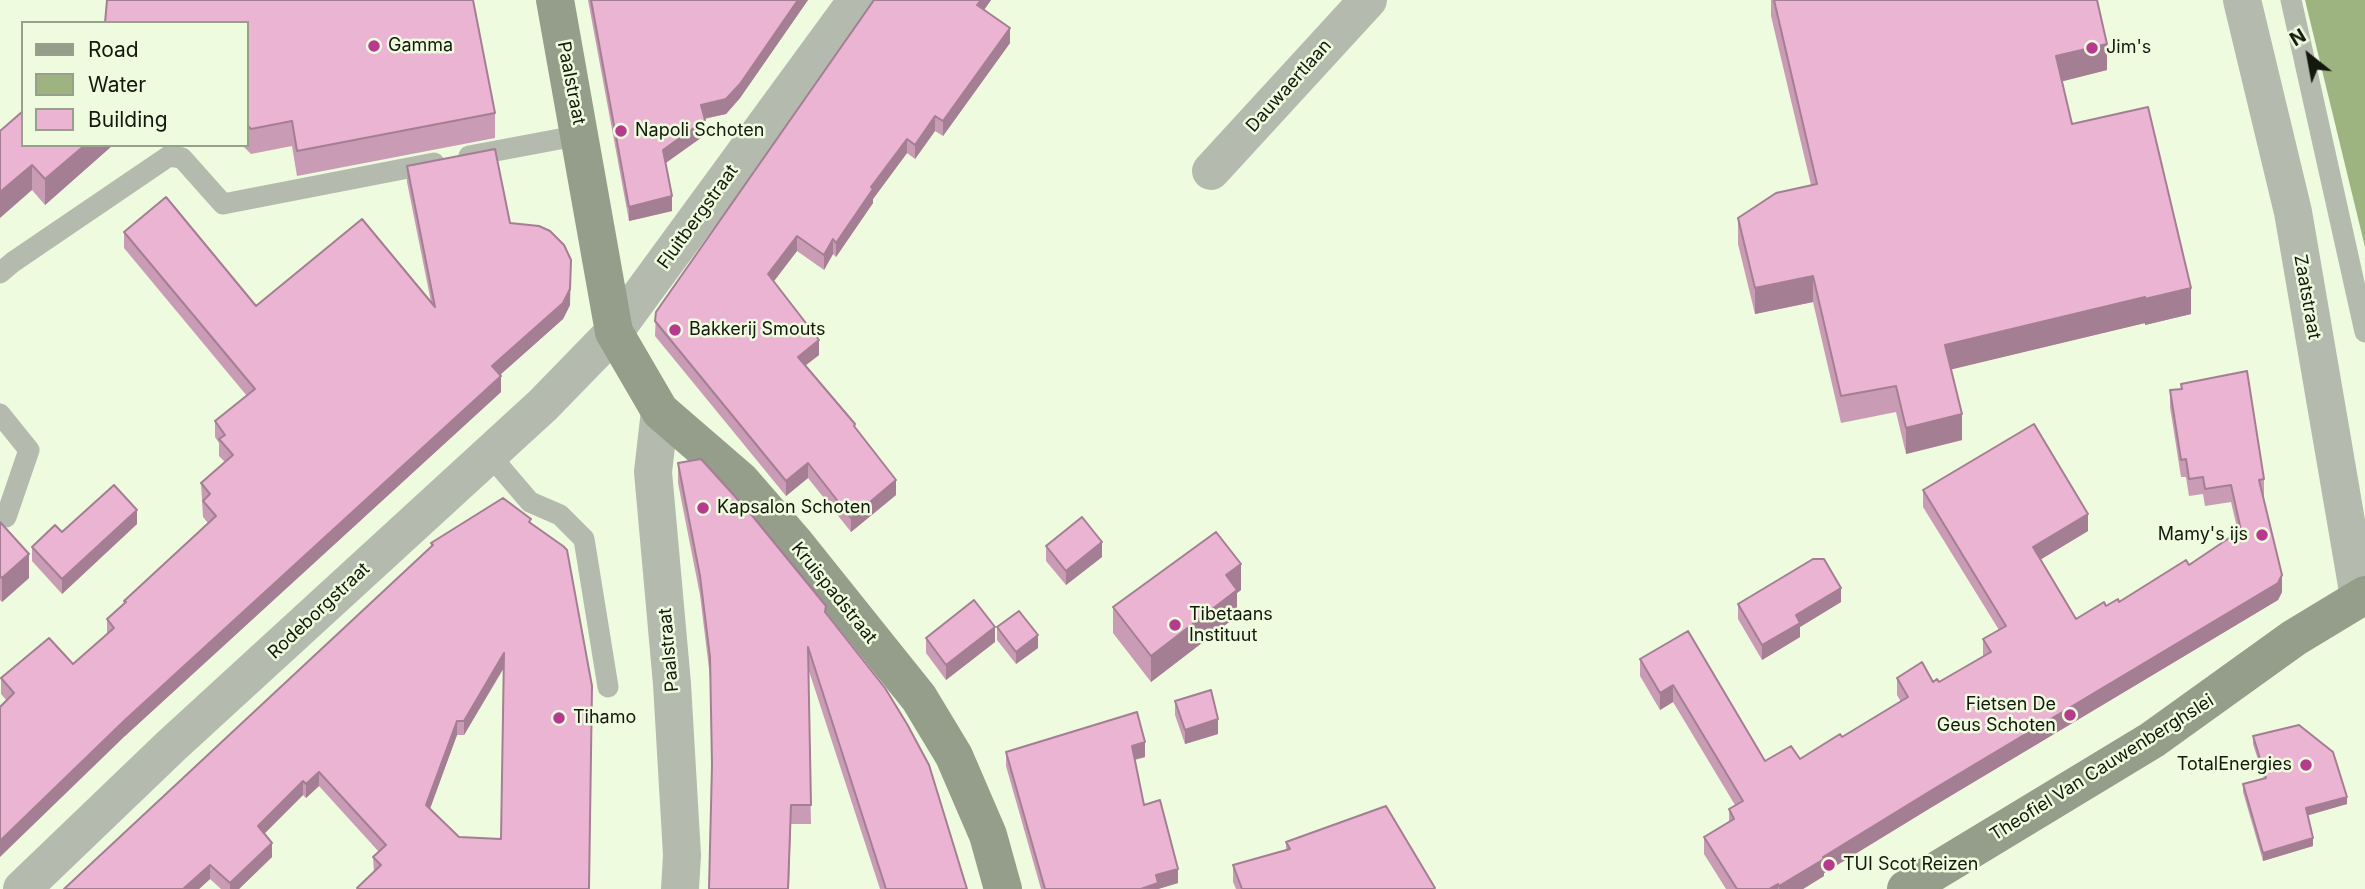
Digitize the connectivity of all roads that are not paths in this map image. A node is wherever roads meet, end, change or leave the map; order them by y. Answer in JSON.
{"nodes":[{"id":1,"x":555,"y":0,"type":"edge"},
{"id":2,"x":857,"y":0,"type":"edge"},
{"id":3,"x":1368,"y":0,"type":"edge"},
{"id":4,"x":2242,"y":0,"type":"edge"},
{"id":5,"x":2291,"y":0,"type":"edge"},
{"id":6,"x":581,"y":135,"type":"junction"},
{"id":7,"x":1211,"y":172,"type":"dead end"},
{"id":8,"x":0,"y":273,"type":"edge"},
{"id":9,"x":614,"y":332,"type":"junction"},
{"id":10,"x":2365,"y":332,"type":"edge"},
{"id":11,"x":660,"y":411,"type":"junction"},
{"id":12,"x":0,"y":414,"type":"edge"},
{"id":13,"x":489,"y":454,"type":"junction"},
{"id":14,"x":6,"y":517,"type":"dead end"},
{"id":15,"x":2363,"y":604,"type":"edge"},
{"id":16,"x":608,"y":687,"type":"dead end"},
{"id":17,"x":22,"y":889,"type":"edge"},
{"id":18,"x":680,"y":889,"type":"edge"},
{"id":19,"x":1003,"y":889,"type":"edge"},
{"id":20,"x":1906,"y":889,"type":"edge"}],
"edges":[{"from":1,"to":6,"type":"street","name":"Paalstraat"},
{"from":2,"to":9,"type":"street","name":"Fluitbergstraat"},
{"from":3,"to":7,"type":"street","name":"Dauwaertlaan"},
{"from":4,"to":15,"type":"street","name":"Zaatstraat"},
{"from":5,"to":10,"type":"lane"},
{"from":6,"to":8,"type":"lane"},
{"from":6,"to":9,"type":"street","name":"Paalstraat"},
{"from":9,"to":11,"type":"street","name":"Kruispadstraat"},
{"from":9,"to":13,"type":"street","name":"Rodeborgstraat"},
{"from":11,"to":18,"type":"street","name":"Paalstraat"},
{"from":11,"to":19,"type":"street","name":"Kruispadstraat"},
{"from":12,"to":14,"type":"lane"},
{"from":13,"to":16,"type":"lane"},
{"from":13,"to":17,"type":"street","name":"Rodeborgstraat"},
{"from":15,"to":20,"type":"street","name":"Theofiel Van Cauwenberghslei"}]}
